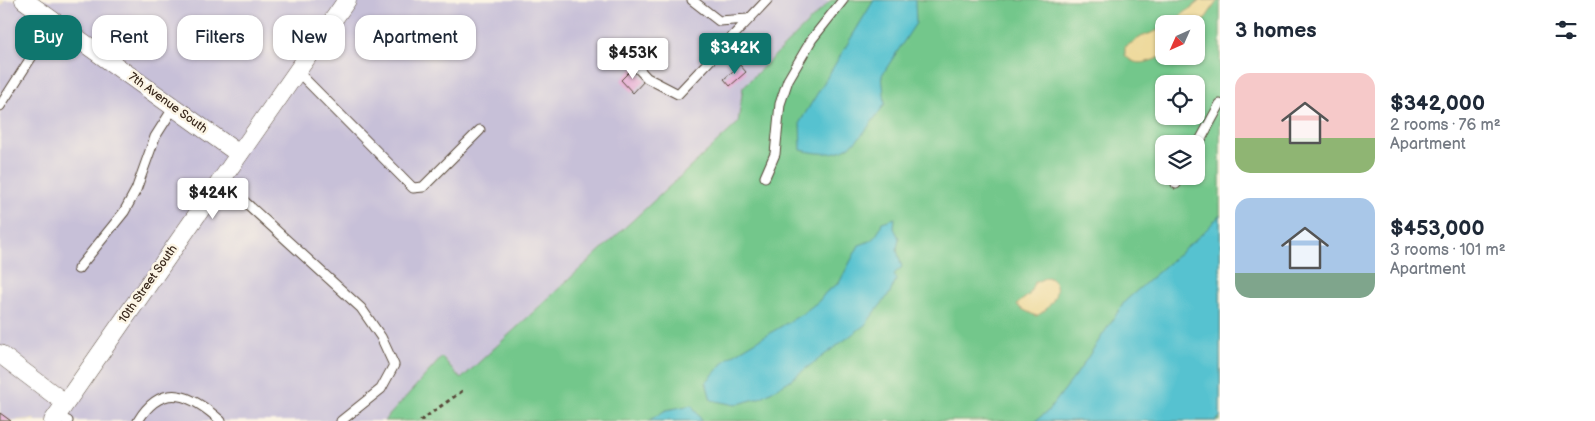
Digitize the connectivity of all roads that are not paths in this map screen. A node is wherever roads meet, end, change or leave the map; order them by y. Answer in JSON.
{"nodes":[{"id":1,"x":24,"y":0,"type":"edge"},
{"id":2,"x":347,"y":0,"type":"edge"},
{"id":3,"x":692,"y":0,"type":"edge"},
{"id":4,"x":767,"y":0,"type":"edge"},
{"id":5,"x":843,"y":0,"type":"edge"},
{"id":6,"x":44,"y":15,"type":"edge"},
{"id":7,"x":748,"y":19,"type":"junction"},
{"id":8,"x":82,"y":42,"type":"edge"},
{"id":9,"x":623,"y":52,"type":"dead end"},
{"id":10,"x":30,"y":60,"type":"edge"},
{"id":11,"x":297,"y":71,"type":"junction"},
{"id":12,"x":1220,"y":104,"type":"edge"},
{"id":13,"x":0,"y":106,"type":"edge"},
{"id":14,"x":174,"y":107,"type":"junction"},
{"id":15,"x":480,"y":130,"type":"dead end"},
{"id":16,"x":1203,"y":135,"type":"edge"},
{"id":17,"x":239,"y":154,"type":"junction"},
{"id":18,"x":765,"y":177,"type":"dead end"},
{"id":19,"x":221,"y":180,"type":"junction"},
{"id":20,"x":78,"y":269,"type":"dead end"},
{"id":21,"x":0,"y":354,"type":"edge"},
{"id":22,"x":61,"y":415,"type":"edge"},
{"id":23,"x":138,"y":421,"type":"edge"},
{"id":24,"x":221,"y":421,"type":"edge"},
{"id":25,"x":341,"y":421,"type":"edge"}],
"edges":[{"from":1,"to":6,"type":"street","name":"7th Avenue South"},
{"from":2,"to":11,"type":"street","name":"10th Street South"},
{"from":3,"to":7,"type":"lane"},
{"from":4,"to":7,"type":"lane"},
{"from":5,"to":18,"type":"lane"},
{"from":7,"to":9,"type":"lane"},
{"from":8,"to":14,"type":"street","name":"7th Avenue South"},
{"from":10,"to":13,"type":"lane"},
{"from":11,"to":15,"type":"lane"},
{"from":11,"to":17,"type":"street","name":"10th Street South"},
{"from":12,"to":16,"type":"lane"},
{"from":14,"to":17,"type":"street","name":"7th Avenue South"},
{"from":14,"to":20,"type":"lane"},
{"from":17,"to":19,"type":"street","name":"10th Street South"},
{"from":19,"to":22,"type":"street","name":"10th Street South"},
{"from":19,"to":25,"type":"lane"},
{"from":21,"to":22,"type":"street"},
{"from":23,"to":24,"type":"lane"}]}
